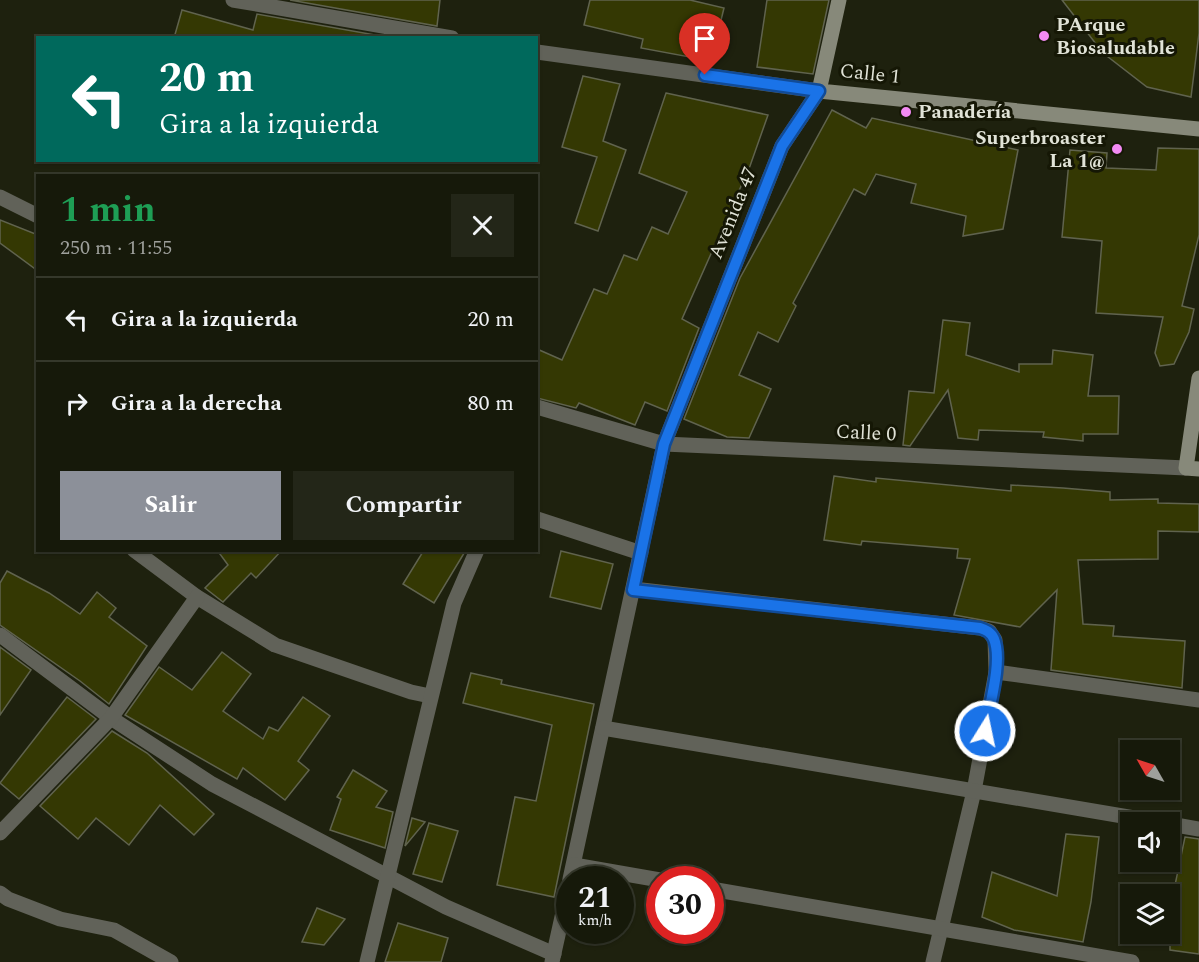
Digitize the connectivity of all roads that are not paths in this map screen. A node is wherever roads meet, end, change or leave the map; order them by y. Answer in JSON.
{"nodes":[{"id":1,"x":237,"y":0,"type":"edge"},
{"id":2,"x":839,"y":0,"type":"edge"},
{"id":3,"x":441,"y":36,"type":"edge"},
{"id":4,"x":538,"y":52,"type":"edge"},
{"id":5,"x":819,"y":91,"type":"junction"},
{"id":6,"x":1199,"y":129,"type":"edge"},
{"id":7,"x":0,"y":197,"type":"edge"},
{"id":8,"x":36,"y":215,"type":"edge"},
{"id":9,"x":1199,"y":378,"type":"edge"},
{"id":10,"x":538,"y":407,"type":"edge"},
{"id":11,"x":664,"y":444,"type":"junction"},
{"id":12,"x":1192,"y":469,"type":"edge"},
{"id":13,"x":538,"y":519,"type":"edge"},
{"id":14,"x":137,"y":552,"type":"edge"},
{"id":15,"x":476,"y":552,"type":"edge"},
{"id":16,"x":641,"y":553,"type":"junction"},
{"id":17,"x":633,"y":590,"type":"junction"},
{"id":18,"x":197,"y":597,"type":"junction"},
{"id":19,"x":0,"y":635,"type":"edge"},
{"id":20,"x":996,"y":672,"type":"junction"},
{"id":21,"x":429,"y":696,"type":"junction"},
{"id":22,"x":1199,"y":700,"type":"edge"},
{"id":23,"x":111,"y":718,"type":"junction"},
{"id":24,"x":603,"y":728,"type":"junction"},
{"id":25,"x":974,"y":791,"type":"junction"},
{"id":26,"x":1120,"y":816,"type":"edge"},
{"id":27,"x":1180,"y":826,"type":"edge"},
{"id":28,"x":1199,"y":829,"type":"edge"},
{"id":29,"x":0,"y":833,"type":"edge"},
{"id":30,"x":573,"y":866,"type":"edge"},
{"id":31,"x":388,"y":876,"type":"junction"},
{"id":32,"x":724,"y":891,"type":"edge"},
{"id":33,"x":0,"y":893,"type":"edge"},
{"id":34,"x":941,"y":929,"type":"junction"},
{"id":35,"x":553,"y":958,"type":"edge"},
{"id":36,"x":171,"y":962,"type":"edge"},
{"id":37,"x":367,"y":962,"type":"edge"},
{"id":38,"x":933,"y":962,"type":"edge"},
{"id":39,"x":1132,"y":962,"type":"edge"}],
"edges":[{"from":1,"to":3,"type":"street"},
{"from":2,"to":5,"type":"street","name":"Avenida 47"},
{"from":4,"to":5,"type":"street","name":"Calle 1"},
{"from":5,"to":6,"type":"street","name":"Calle 1"},
{"from":5,"to":11,"type":"street","name":"Avenida 47"},
{"from":7,"to":8,"type":"street"},
{"from":9,"to":12,"type":"street"},
{"from":10,"to":11,"type":"street","name":"Calle 0"},
{"from":11,"to":12,"type":"street","name":"Calle 0"},
{"from":11,"to":16,"type":"street","name":"Avenida 47"},
{"from":13,"to":16,"type":"street"},
{"from":14,"to":18,"type":"street"},
{"from":15,"to":21,"type":"street"},
{"from":16,"to":17,"type":"street","name":"Avenida 47"},
{"from":17,"to":20,"type":"street"},
{"from":17,"to":24,"type":"street","name":"Avenida 47"},
{"from":18,"to":21,"type":"street"},
{"from":18,"to":23,"type":"street"},
{"from":19,"to":23,"type":"street"},
{"from":20,"to":22,"type":"street"},
{"from":20,"to":25,"type":"street"},
{"from":21,"to":31,"type":"street"},
{"from":23,"to":29,"type":"street"},
{"from":23,"to":31,"type":"street"},
{"from":24,"to":25,"type":"street"},
{"from":24,"to":30,"type":"street","name":"Avenida 47"},
{"from":25,"to":26,"type":"street"},
{"from":25,"to":34,"type":"street"},
{"from":27,"to":28,"type":"street"},
{"from":31,"to":35,"type":"street"},
{"from":31,"to":37,"type":"street"},
{"from":32,"to":34,"type":"street"},
{"from":33,"to":36,"type":"street"},
{"from":34,"to":38,"type":"street"},
{"from":34,"to":39,"type":"street"}]}
